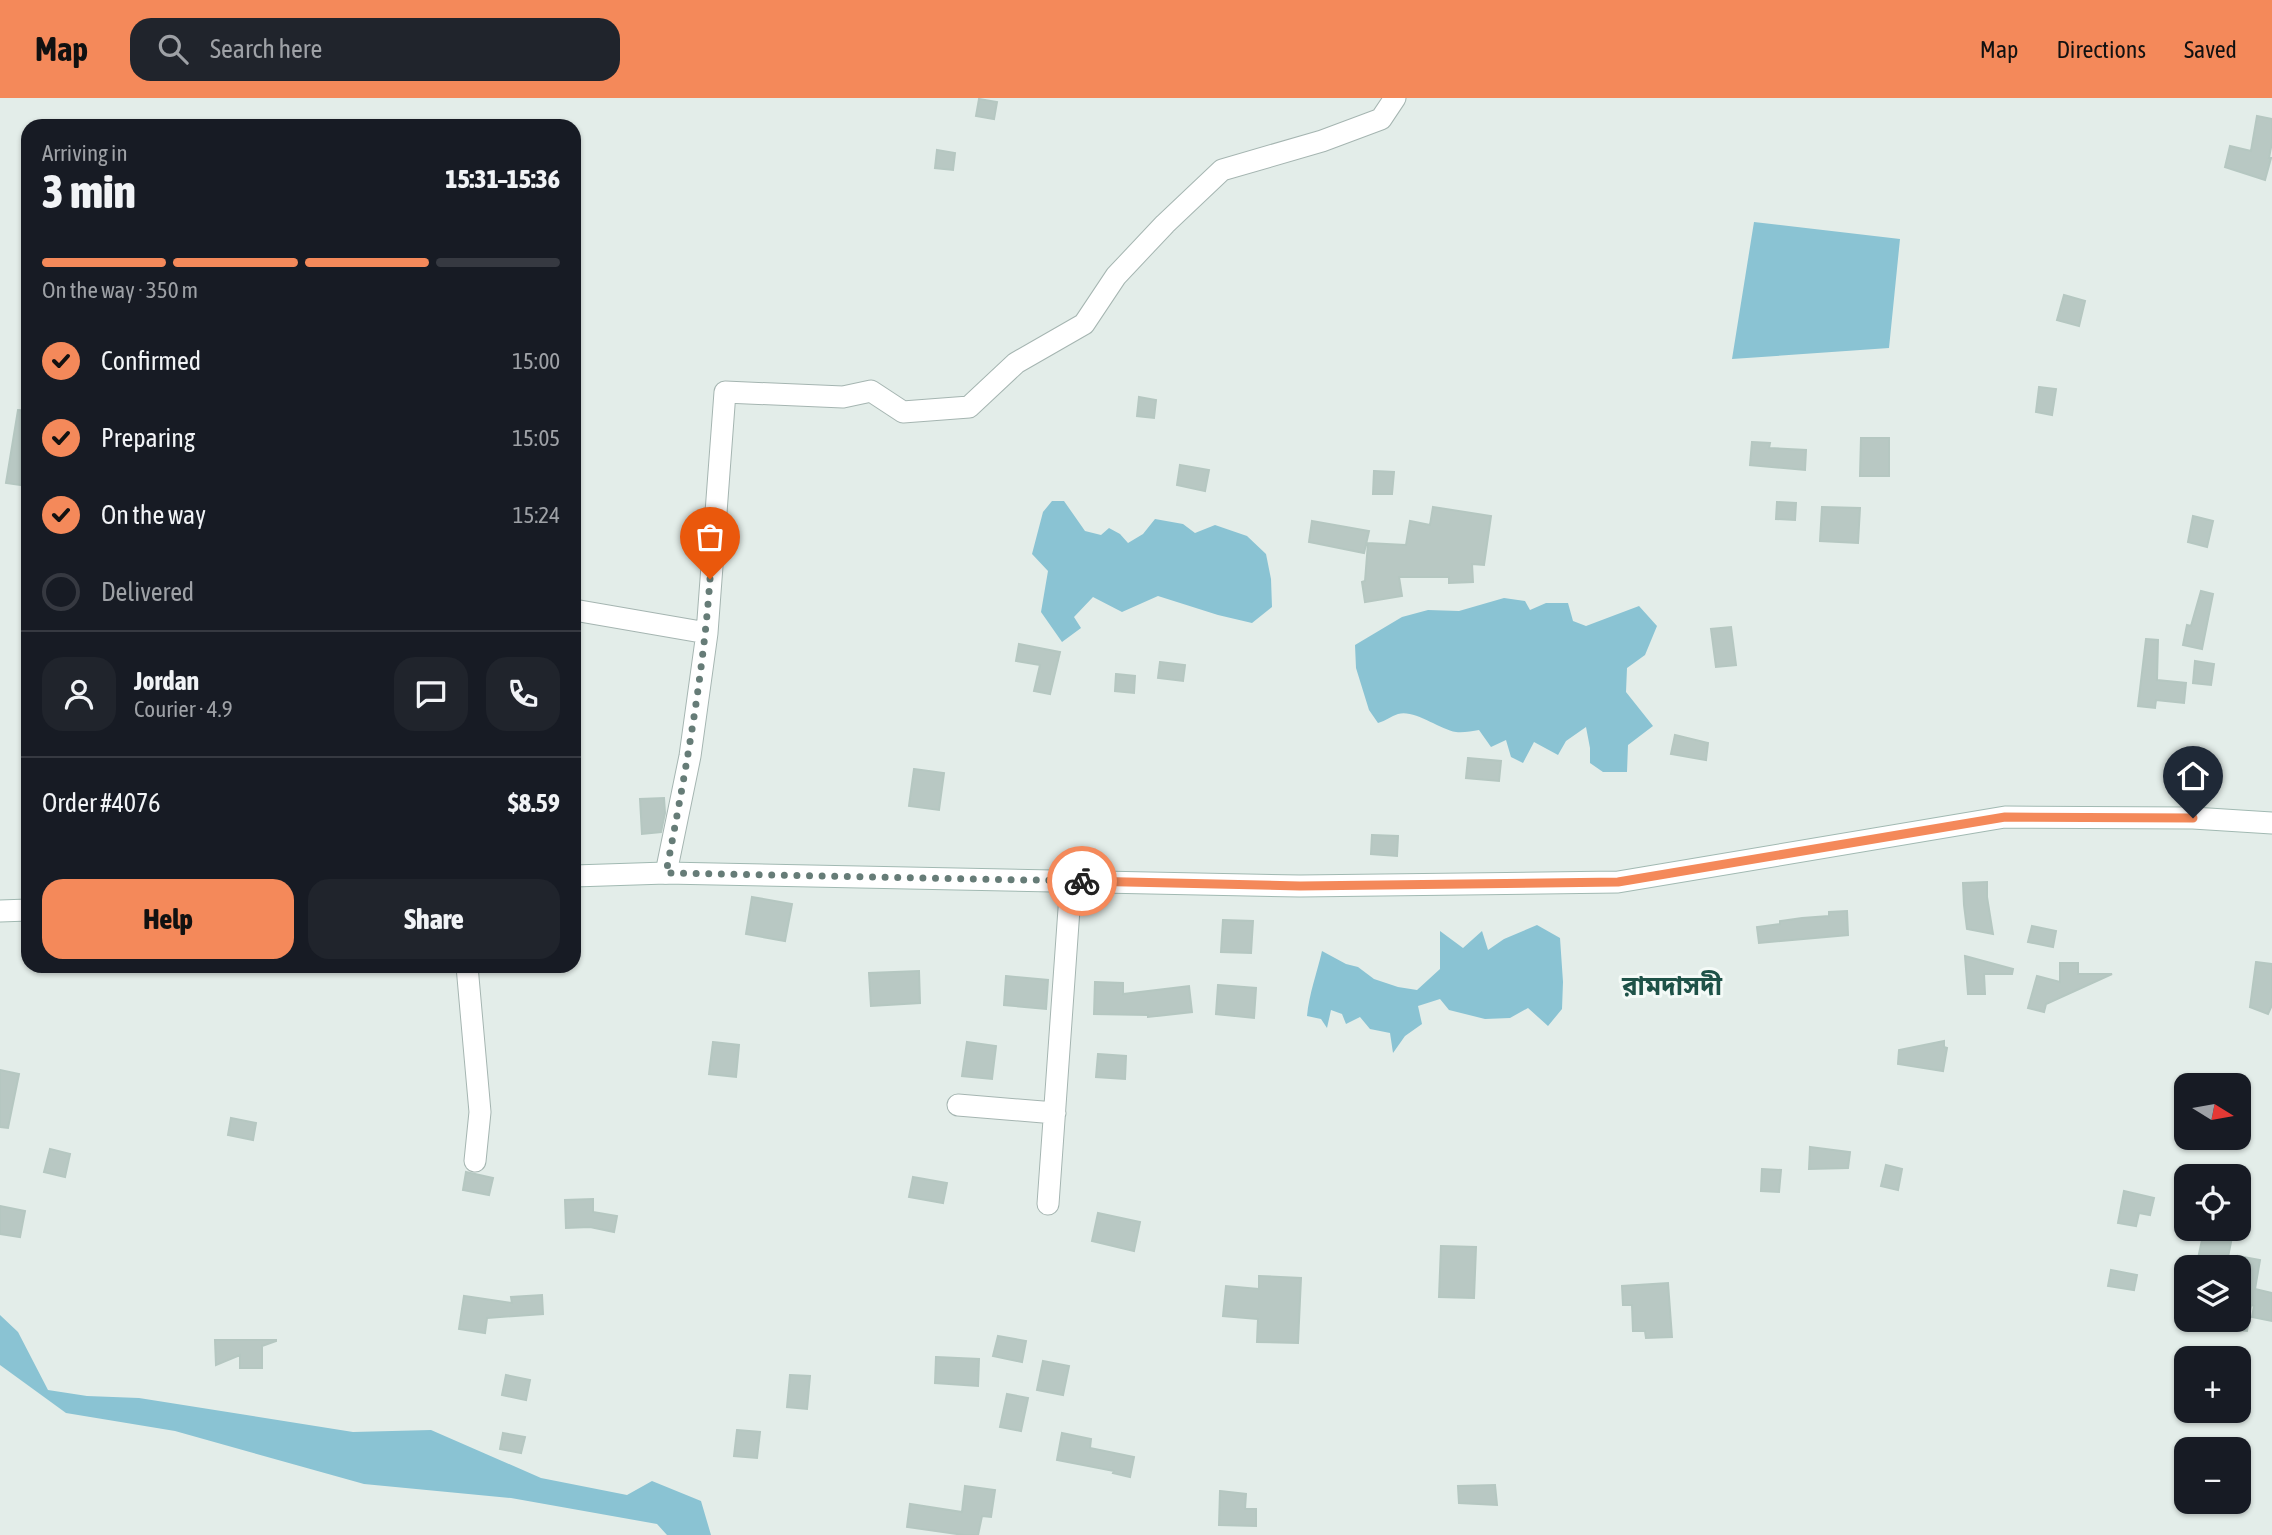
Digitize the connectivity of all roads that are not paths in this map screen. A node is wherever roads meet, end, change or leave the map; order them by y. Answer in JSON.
{"nodes":[{"id":1,"x":1395,"y":98,"type":"edge"},
{"id":2,"x":581,"y":611,"type":"edge"},
{"id":3,"x":707,"y":632,"type":"junction"},
{"id":4,"x":2272,"y":822,"type":"edge"},
{"id":5,"x":666,"y":873,"type":"junction"},
{"id":6,"x":581,"y":876,"type":"edge"},
{"id":7,"x":1071,"y":881,"type":"junction"},
{"id":8,"x":21,"y":910,"type":"edge"},
{"id":9,"x":0,"y":911,"type":"edge"},
{"id":10,"x":468,"y":973,"type":"edge"},
{"id":11,"x":958,"y":1105,"type":"dead end"},
{"id":12,"x":1055,"y":1113,"type":"junction"},
{"id":13,"x":475,"y":1161,"type":"dead end"},
{"id":14,"x":1048,"y":1204,"type":"dead end"}],
"edges":[{"from":1,"to":3,"type":"street"},
{"from":2,"to":3,"type":"street"},
{"from":3,"to":5,"type":"street"},
{"from":4,"to":7,"type":"street"},
{"from":5,"to":6,"type":"street"},
{"from":5,"to":7,"type":"street"},
{"from":7,"to":12,"type":"street"},
{"from":8,"to":9,"type":"street"},
{"from":10,"to":13,"type":"street"},
{"from":11,"to":12,"type":"street"},
{"from":12,"to":14,"type":"street"}]}
